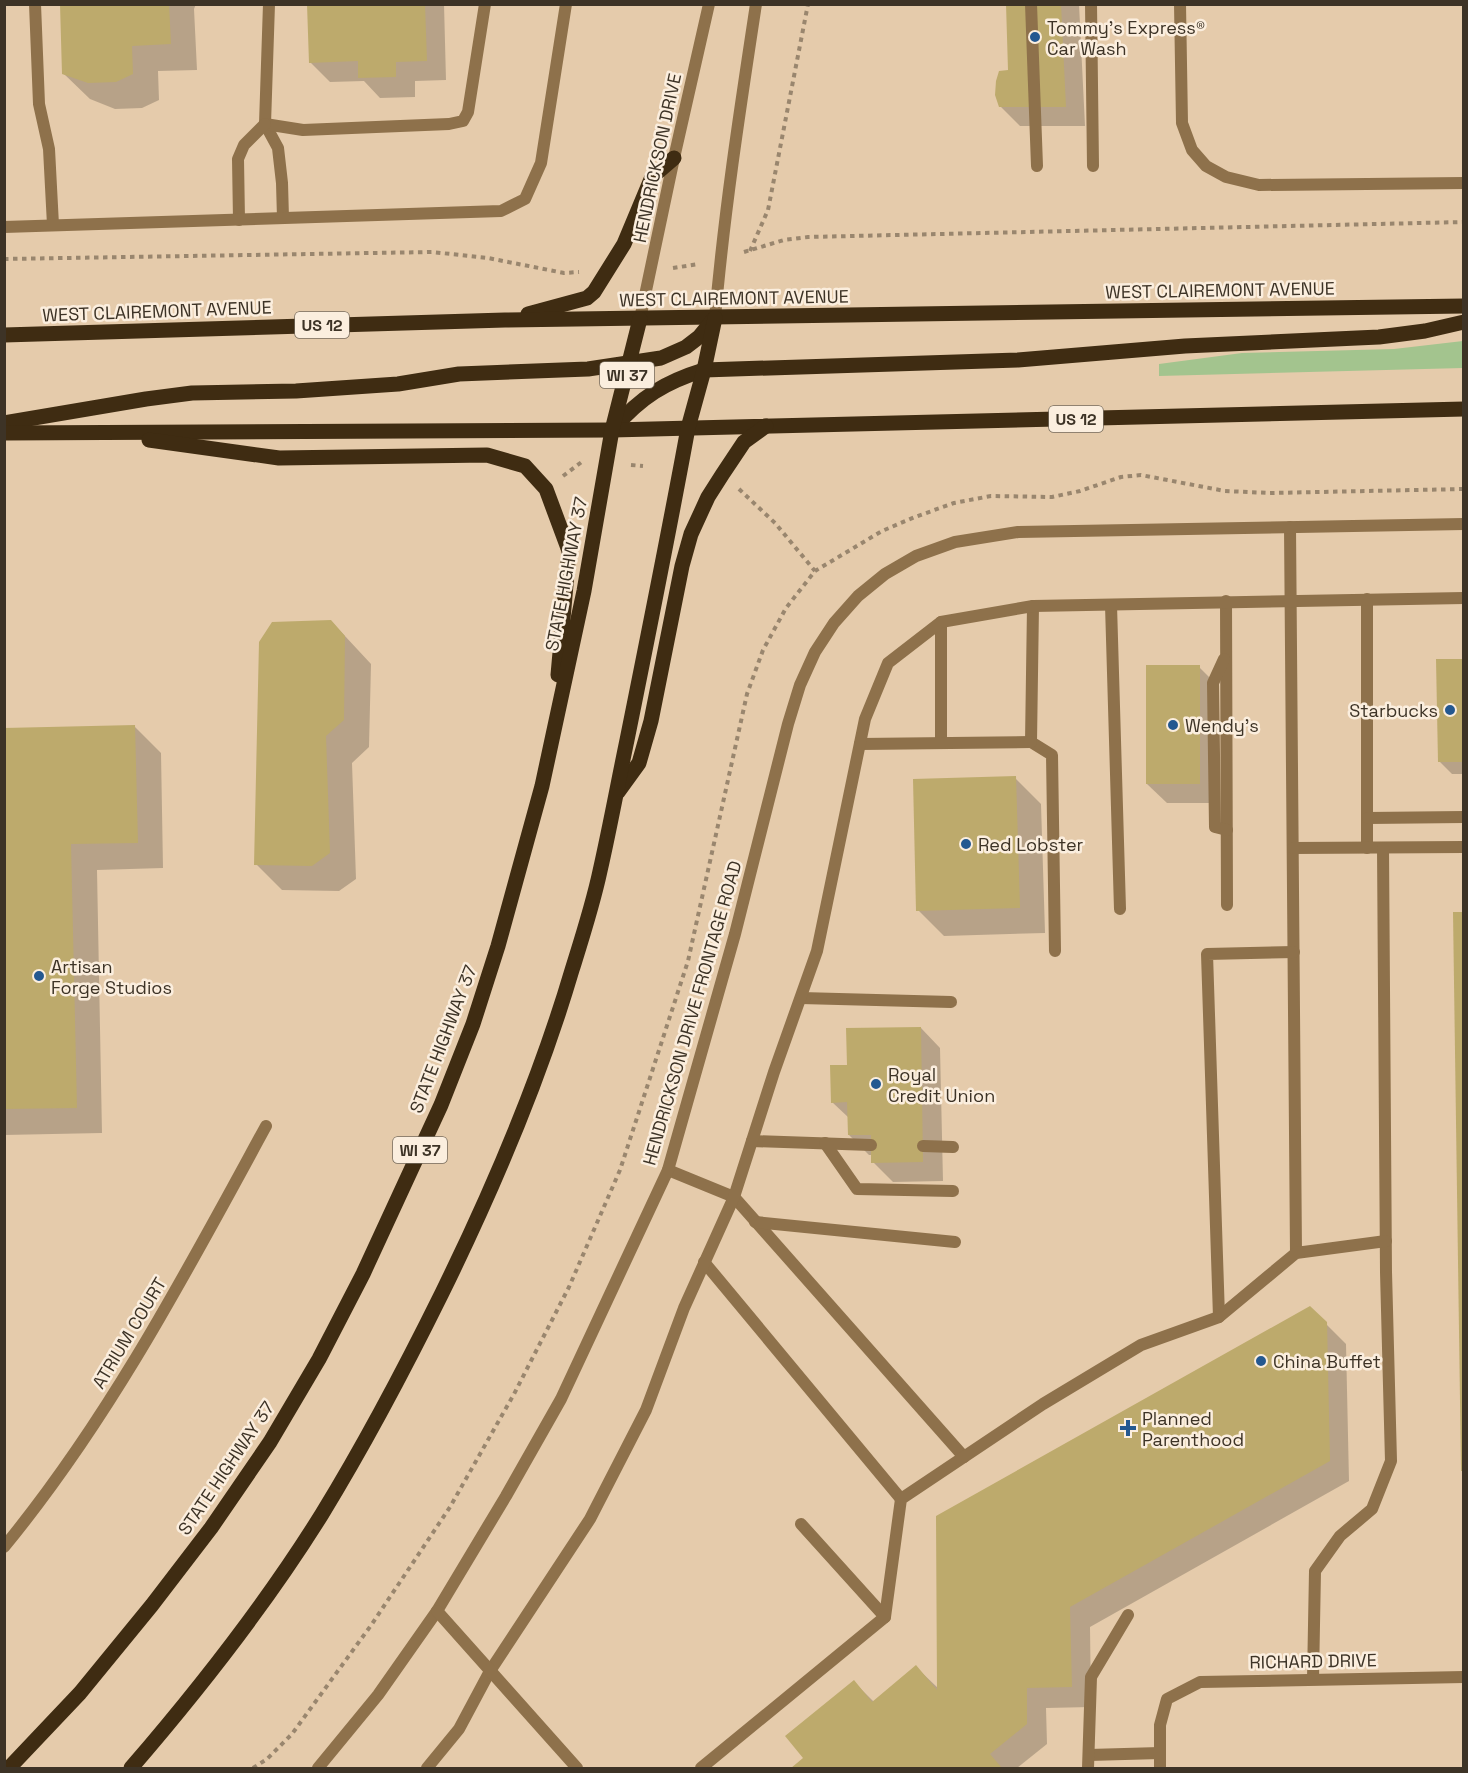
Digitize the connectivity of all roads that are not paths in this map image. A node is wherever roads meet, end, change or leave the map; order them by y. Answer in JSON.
{"nodes":[{"id":1,"x":35,"y":4,"type":"edge"},
{"id":2,"x":269,"y":4,"type":"edge"},
{"id":3,"x":485,"y":4,"type":"edge"},
{"id":4,"x":566,"y":4,"type":"edge"},
{"id":5,"x":709,"y":4,"type":"edge"},
{"id":6,"x":756,"y":4,"type":"edge"},
{"id":7,"x":1031,"y":4,"type":"edge"},
{"id":8,"x":1091,"y":4,"type":"edge"},
{"id":9,"x":1180,"y":4,"type":"edge"},
{"id":10,"x":265,"y":124,"type":"junction"},
{"id":11,"x":674,"y":158,"type":"junction"},
{"id":12,"x":1037,"y":166,"type":"dead end"},
{"id":13,"x":1093,"y":166,"type":"dead end"},
{"id":14,"x":1464,"y":183,"type":"edge"},
{"id":15,"x":284,"y":218,"type":"junction"},
{"id":16,"x":239,"y":220,"type":"junction"},
{"id":17,"x":53,"y":225,"type":"junction"},
{"id":18,"x":4,"y":227,"type":"edge"},
{"id":19,"x":1464,"y":306,"type":"edge"},
{"id":20,"x":715,"y":318,"type":"junction"},
{"id":21,"x":640,"y":319,"type":"junction"},
{"id":22,"x":505,"y":320,"type":"junction"},
{"id":23,"x":1464,"y":322,"type":"edge"},
{"id":24,"x":4,"y":335,"type":"edge"},
{"id":25,"x":630,"y":362,"type":"junction"},
{"id":26,"x":705,"y":370,"type":"junction"},
{"id":27,"x":1464,"y":410,"type":"edge"},
{"id":28,"x":4,"y":423,"type":"edge"},
{"id":29,"x":766,"y":426,"type":"junction"},
{"id":30,"x":688,"y":428,"type":"junction"},
{"id":31,"x":612,"y":430,"type":"junction"},
{"id":32,"x":4,"y":433,"type":"edge"},
{"id":33,"x":99,"y":433,"type":"junction"},
{"id":34,"x":1464,"y":524,"type":"edge"},
{"id":35,"x":1290,"y":527,"type":"junction"},
{"id":36,"x":1464,"y":598,"type":"edge"},
{"id":37,"x":1367,"y":599,"type":"junction"},
{"id":38,"x":1226,"y":601,"type":"junction"},
{"id":39,"x":1291,"y":601,"type":"junction"},
{"id":40,"x":1111,"y":604,"type":"junction"},
{"id":41,"x":1033,"y":606,"type":"junction"},
{"id":42,"x":941,"y":622,"type":"junction"},
{"id":43,"x":552,"y":737,"type":"junction"},
{"id":44,"x":1032,"y":742,"type":"junction"},
{"id":45,"x":941,"y":743,"type":"junction"},
{"id":46,"x":860,"y":744,"type":"junction"},
{"id":47,"x":615,"y":797,"type":"junction"},
{"id":48,"x":1464,"y":817,"type":"edge"},
{"id":49,"x":1368,"y":818,"type":"junction"},
{"id":50,"x":1464,"y":847,"type":"edge"},
{"id":51,"x":1293,"y":848,"type":"junction"},
{"id":52,"x":1367,"y":848,"type":"junction"},
{"id":53,"x":1383,"y":848,"type":"junction"},
{"id":54,"x":1227,"y":905,"type":"dead end"},
{"id":55,"x":1120,"y":909,"type":"dead end"},
{"id":56,"x":1055,"y":951,"type":"dead end"},
{"id":57,"x":1294,"y":952,"type":"junction"},
{"id":58,"x":801,"y":998,"type":"junction"},
{"id":59,"x":951,"y":1002,"type":"dead end"},
{"id":60,"x":266,"y":1126,"type":"dead end"},
{"id":61,"x":752,"y":1141,"type":"junction"},
{"id":62,"x":825,"y":1143,"type":"junction"},
{"id":63,"x":871,"y":1145,"type":"dead end"},
{"id":64,"x":923,"y":1146,"type":"dead end"},
{"id":65,"x":953,"y":1147,"type":"dead end"},
{"id":66,"x":668,"y":1170,"type":"junction"},
{"id":67,"x":953,"y":1191,"type":"dead end"},
{"id":68,"x":734,"y":1197,"type":"junction"},
{"id":69,"x":755,"y":1222,"type":"junction"},
{"id":70,"x":1386,"y":1241,"type":"junction"},
{"id":71,"x":955,"y":1242,"type":"dead end"},
{"id":72,"x":1296,"y":1253,"type":"junction"},
{"id":73,"x":704,"y":1262,"type":"junction"},
{"id":74,"x":1219,"y":1317,"type":"junction"},
{"id":75,"x":964,"y":1456,"type":"junction"},
{"id":76,"x":901,"y":1499,"type":"junction"},
{"id":77,"x":801,"y":1524,"type":"dead end"},
{"id":78,"x":4,"y":1546,"type":"edge"},
{"id":79,"x":437,"y":1611,"type":"junction"},
{"id":80,"x":1128,"y":1615,"type":"dead end"},
{"id":81,"x":885,"y":1617,"type":"junction"},
{"id":82,"x":490,"y":1671,"type":"junction"},
{"id":83,"x":1464,"y":1677,"type":"edge"},
{"id":84,"x":1313,"y":1679,"type":"junction"},
{"id":85,"x":1160,"y":1753,"type":"junction"},
{"id":86,"x":1089,"y":1755,"type":"junction"},
{"id":87,"x":9,"y":1768,"type":"edge"},
{"id":88,"x":131,"y":1768,"type":"edge"},
{"id":89,"x":318,"y":1768,"type":"edge"},
{"id":90,"x":428,"y":1768,"type":"edge"},
{"id":91,"x":577,"y":1768,"type":"edge"},
{"id":92,"x":701,"y":1768,"type":"edge"},
{"id":93,"x":1088,"y":1768,"type":"edge"},
{"id":94,"x":1160,"y":1768,"type":"edge"}],
"edges":[{"from":1,"to":17,"type":"street"},
{"from":2,"to":10,"type":"street"},
{"from":3,"to":10,"type":"street"},
{"from":4,"to":15,"type":"street"},
{"from":5,"to":11,"type":"street","name":"HENDRICKSON DRIVE"},
{"from":6,"to":20,"type":"street"},
{"from":7,"to":12,"type":"street"},
{"from":8,"to":13,"type":"street"},
{"from":9,"to":14,"type":"street"},
{"from":10,"to":15,"type":"street"},
{"from":10,"to":16,"type":"street"},
{"from":11,"to":21,"type":"street","name":"HENDRICKSON DRIVE"},
{"from":11,"to":22,"type":"main road"},
{"from":15,"to":16,"type":"street"},
{"from":16,"to":17,"type":"street"},
{"from":17,"to":18,"type":"street"},
{"from":19,"to":20,"type":"main road","name":"WEST CLAIREMONT AVENUE","number":"US 12"},
{"from":20,"to":21,"type":"main road","name":"WEST CLAIREMONT AVENUE","number":"US 12"},
{"from":20,"to":25,"type":"main road"},
{"from":20,"to":26,"type":"main road"},
{"from":21,"to":22,"type":"main road","name":"WEST CLAIREMONT AVENUE","number":"US 12"},
{"from":21,"to":25,"type":"main road","name":"STATE HIGHWAY 37","number":"WI 37"},
{"from":22,"to":24,"type":"main road","name":"WEST CLAIREMONT AVENUE","number":"US 12"},
{"from":23,"to":26,"type":"main road"},
{"from":25,"to":28,"type":"main road"},
{"from":25,"to":31,"type":"main road","name":"STATE HIGHWAY 37","number":"WI 37"},
{"from":26,"to":30,"type":"main road"},
{"from":26,"to":31,"type":"main road"},
{"from":27,"to":29,"type":"main road","number":"US 12"},
{"from":29,"to":30,"type":"main road","number":"US 12"},
{"from":29,"to":47,"type":"main road"},
{"from":30,"to":31,"type":"main road","number":"US 12"},
{"from":30,"to":47,"type":"main road"},
{"from":31,"to":33,"type":"main road","number":"US 12"},
{"from":31,"to":43,"type":"main road","name":"STATE HIGHWAY 37","number":"WI 37"},
{"from":32,"to":33,"type":"main road","number":"US 12"},
{"from":33,"to":43,"type":"main road"},
{"from":34,"to":35,"type":"street","name":"HENDRICKSON DRIVE FRONTAGE ROAD"},
{"from":35,"to":39,"type":"street"},
{"from":35,"to":66,"type":"street","name":"HENDRICKSON DRIVE FRONTAGE ROAD"},
{"from":36,"to":37,"type":"street"},
{"from":37,"to":39,"type":"street"},
{"from":37,"to":49,"type":"street"},
{"from":38,"to":39,"type":"street"},
{"from":38,"to":40,"type":"street"},
{"from":38,"to":54,"type":"street"},
{"from":39,"to":51,"type":"street"},
{"from":40,"to":41,"type":"street"},
{"from":40,"to":55,"type":"street"},
{"from":41,"to":42,"type":"street"},
{"from":41,"to":44,"type":"street"},
{"from":42,"to":45,"type":"street"},
{"from":42,"to":46,"type":"street"},
{"from":43,"to":87,"type":"main road","name":"STATE HIGHWAY 37","number":"WI 37"},
{"from":44,"to":45,"type":"street"},
{"from":44,"to":56,"type":"street"},
{"from":45,"to":46,"type":"street"},
{"from":46,"to":58,"type":"street"},
{"from":47,"to":88,"type":"main road"},
{"from":48,"to":49,"type":"street"},
{"from":49,"to":52,"type":"street"},
{"from":50,"to":53,"type":"street"},
{"from":51,"to":52,"type":"street"},
{"from":51,"to":57,"type":"street"},
{"from":52,"to":53,"type":"street"},
{"from":53,"to":70,"type":"street"},
{"from":57,"to":72,"type":"street"},
{"from":57,"to":74,"type":"street"},
{"from":58,"to":59,"type":"street"},
{"from":58,"to":61,"type":"street"},
{"from":60,"to":78,"type":"street","name":"ATRIUM COURT"},
{"from":61,"to":62,"type":"street"},
{"from":61,"to":68,"type":"street"},
{"from":62,"to":63,"type":"street"},
{"from":62,"to":67,"type":"street"},
{"from":64,"to":65,"type":"street"},
{"from":66,"to":68,"type":"street"},
{"from":66,"to":79,"type":"street","name":"HENDRICKSON DRIVE FRONTAGE ROAD"},
{"from":68,"to":69,"type":"street"},
{"from":68,"to":73,"type":"street"},
{"from":69,"to":71,"type":"street"},
{"from":69,"to":75,"type":"street"},
{"from":70,"to":72,"type":"street"},
{"from":70,"to":84,"type":"street"},
{"from":72,"to":74,"type":"street"},
{"from":73,"to":76,"type":"street"},
{"from":73,"to":82,"type":"street"},
{"from":74,"to":75,"type":"street"},
{"from":75,"to":76,"type":"street"},
{"from":76,"to":81,"type":"street"},
{"from":77,"to":81,"type":"street"},
{"from":79,"to":82,"type":"street"},
{"from":79,"to":89,"type":"street","name":"HENDRICKSON DRIVE FRONTAGE ROAD"},
{"from":80,"to":86,"type":"street"},
{"from":81,"to":92,"type":"street"},
{"from":82,"to":90,"type":"street"},
{"from":82,"to":91,"type":"street"},
{"from":83,"to":84,"type":"street","name":"RICHARD DRIVE"},
{"from":84,"to":85,"type":"street","name":"RICHARD DRIVE"},
{"from":85,"to":86,"type":"street"},
{"from":85,"to":94,"type":"street"},
{"from":86,"to":93,"type":"street"}]}
